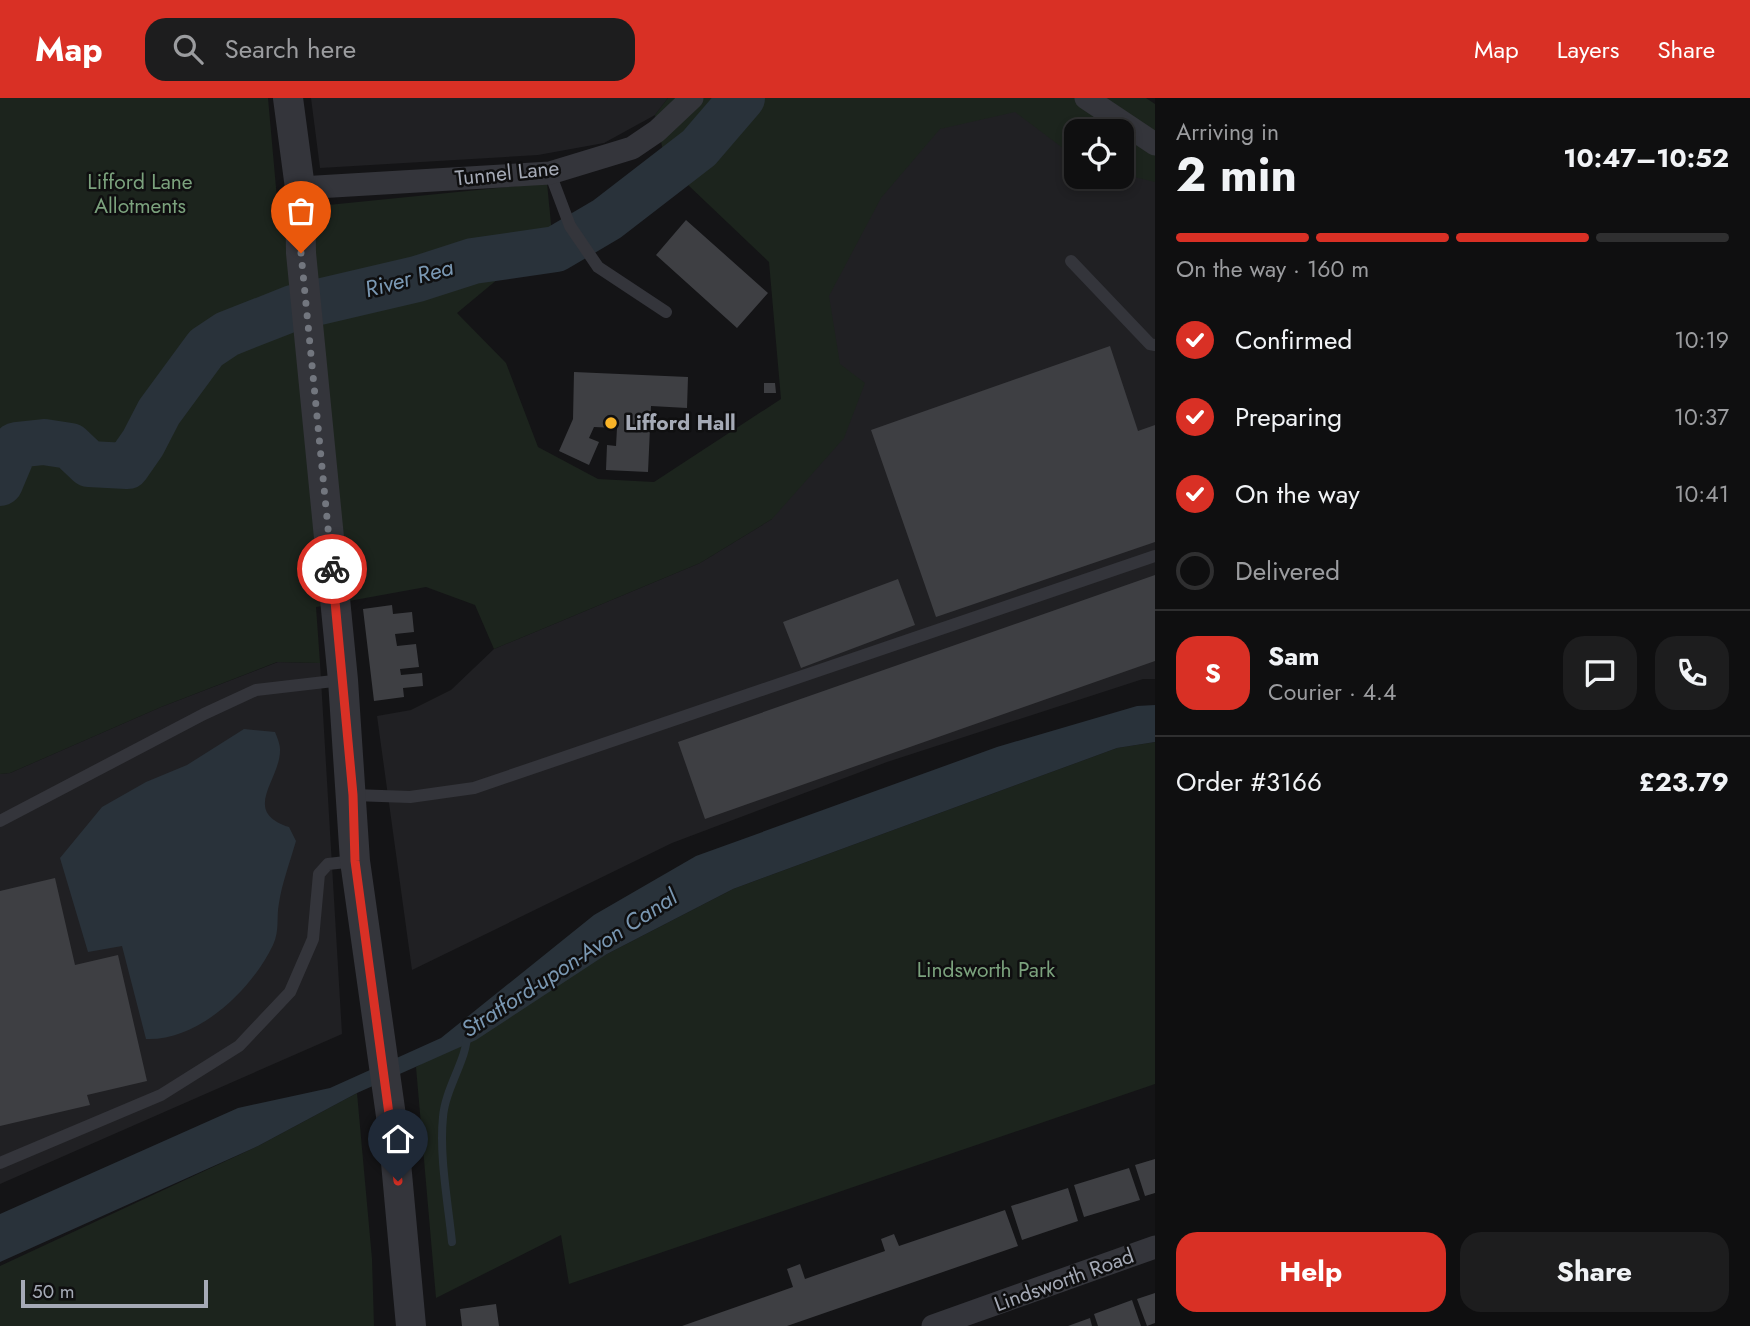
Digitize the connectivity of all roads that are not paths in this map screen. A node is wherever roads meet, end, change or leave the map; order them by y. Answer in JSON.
{"nodes":[{"id":1,"x":288,"y":98,"type":"edge"},
{"id":2,"x":692,"y":98,"type":"edge"},
{"id":3,"x":1086,"y":98,"type":"edge"},
{"id":4,"x":1155,"y":144,"type":"edge"},
{"id":5,"x":550,"y":173,"type":"junction"},
{"id":6,"x":300,"y":188,"type":"junction"},
{"id":7,"x":1071,"y":261,"type":"dead end"},
{"id":8,"x":666,"y":312,"type":"dead end"},
{"id":9,"x":1155,"y":345,"type":"edge"},
{"id":10,"x":1155,"y":556,"type":"edge"},
{"id":11,"x":343,"y":680,"type":"junction"},
{"id":12,"x":353,"y":795,"type":"junction"},
{"id":13,"x":0,"y":821,"type":"edge"},
{"id":14,"x":355,"y":861,"type":"junction"},
{"id":15,"x":0,"y":1163,"type":"edge"},
{"id":16,"x":1155,"y":1247,"type":"edge"},
{"id":17,"x":411,"y":1326,"type":"edge"},
{"id":18,"x":933,"y":1326,"type":"edge"}],
"edges":[{"from":1,"to":6,"type":"street"},
{"from":2,"to":5,"type":"street","name":"Tunnel Lane"},
{"from":3,"to":4,"type":"street"},
{"from":5,"to":6,"type":"street","name":"Tunnel Lane"},
{"from":5,"to":8,"type":"lane"},
{"from":6,"to":11,"type":"street"},
{"from":7,"to":9,"type":"lane"},
{"from":10,"to":12,"type":"lane"},
{"from":11,"to":12,"type":"street"},
{"from":11,"to":13,"type":"lane"},
{"from":12,"to":14,"type":"street"},
{"from":14,"to":15,"type":"lane"},
{"from":14,"to":17,"type":"street"},
{"from":16,"to":18,"type":"street","name":"Lindsworth Road"}]}
